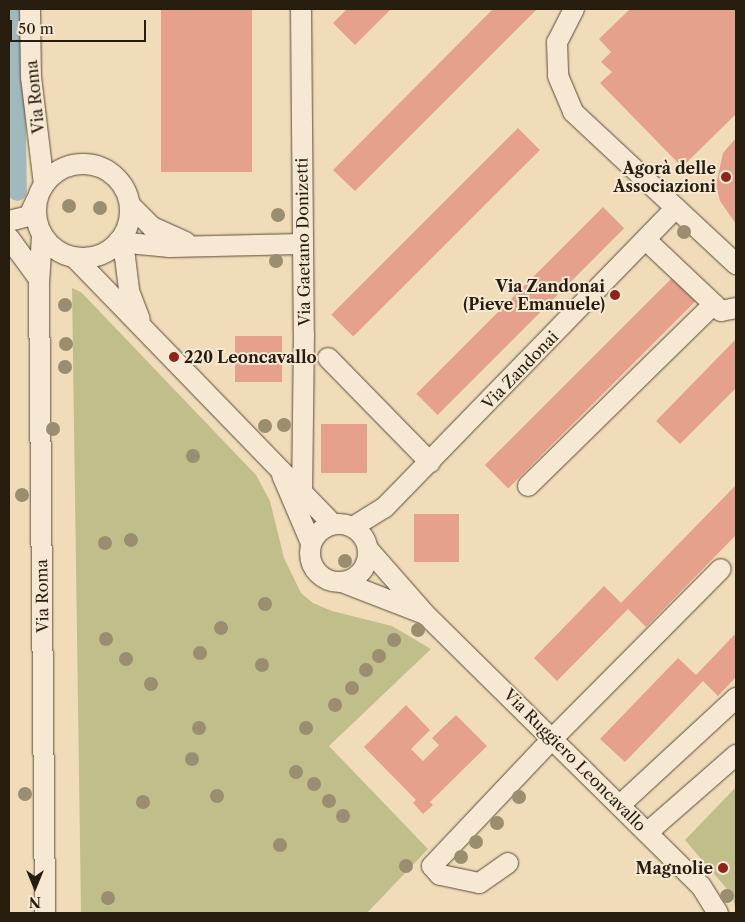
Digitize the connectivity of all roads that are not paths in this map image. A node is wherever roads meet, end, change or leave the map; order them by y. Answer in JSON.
{"nodes":[{"id":1,"x":30,"y":9,"type":"edge"},
{"id":2,"x":301,"y":9,"type":"edge"},
{"id":3,"x":574,"y":9,"type":"edge"},
{"id":4,"x":40,"y":193,"type":"junction"},
{"id":5,"x":130,"y":205,"type":"junction"},
{"id":6,"x":675,"y":209,"type":"junction"},
{"id":7,"x":9,"y":221,"type":"edge"},
{"id":8,"x":42,"y":236,"type":"junction"},
{"id":9,"x":9,"y":237,"type":"edge"},
{"id":10,"x":646,"y":241,"type":"junction"},
{"id":11,"x":118,"y":242,"type":"junction"},
{"id":12,"x":195,"y":244,"type":"junction"},
{"id":13,"x":302,"y":244,"type":"junction"},
{"id":14,"x":75,"y":258,"type":"junction"},
{"id":15,"x":736,"y":264,"type":"edge"},
{"id":16,"x":39,"y":279,"type":"junction"},
{"id":17,"x":714,"y":304,"type":"junction"},
{"id":18,"x":736,"y":308,"type":"edge"},
{"id":19,"x":149,"y":332,"type":"junction"},
{"id":20,"x":328,"y":358,"type":"dead end"},
{"id":21,"x":430,"y":462,"type":"junction"},
{"id":22,"x":277,"y":464,"type":"junction"},
{"id":23,"x":528,"y":486,"type":"dead end"},
{"id":24,"x":302,"y":488,"type":"junction"},
{"id":25,"x":384,"y":508,"type":"junction"},
{"id":26,"x":343,"y":525,"type":"junction"},
{"id":27,"x":311,"y":543,"type":"junction"},
{"id":28,"x":368,"y":549,"type":"junction"},
{"id":29,"x":721,"y":569,"type":"dead end"},
{"id":30,"x":342,"y":582,"type":"junction"},
{"id":31,"x":424,"y":613,"type":"junction"},
{"id":32,"x":736,"y":698,"type":"edge"},
{"id":33,"x":553,"y":738,"type":"junction"},
{"id":34,"x":736,"y":755,"type":"edge"},
{"id":35,"x":620,"y":805,"type":"junction"},
{"id":36,"x":648,"y":832,"type":"junction"},
{"id":37,"x":508,"y":863,"type":"dead end"},
{"id":38,"x":45,"y":913,"type":"edge"},
{"id":39,"x":718,"y":913,"type":"edge"}],
"edges":[{"from":1,"to":4,"type":"street","name":"Via Roma"},
{"from":2,"to":13,"type":"street","name":"Via Gaetano Donizetti"},
{"from":3,"to":6,"type":"street"},
{"from":4,"to":5,"type":"street"},
{"from":4,"to":7,"type":"street"},
{"from":4,"to":8,"type":"street"},
{"from":5,"to":11,"type":"street"},
{"from":5,"to":12,"type":"street"},
{"from":6,"to":10,"type":"street","name":"Via Zandonai"},
{"from":6,"to":15,"type":"street"},
{"from":8,"to":9,"type":"street"},
{"from":8,"to":14,"type":"street"},
{"from":8,"to":16,"type":"street","name":"Via Roma"},
{"from":9,"to":16,"type":"street"},
{"from":10,"to":17,"type":"street"},
{"from":10,"to":21,"type":"street","name":"Via Zandonai"},
{"from":11,"to":12,"type":"street"},
{"from":11,"to":14,"type":"street"},
{"from":11,"to":19,"type":"street"},
{"from":12,"to":13,"type":"street"},
{"from":13,"to":24,"type":"street","name":"Via Gaetano Donizetti"},
{"from":14,"to":16,"type":"street"},
{"from":14,"to":19,"type":"street"},
{"from":16,"to":38,"type":"street","name":"Via Roma"},
{"from":17,"to":18,"type":"street"},
{"from":17,"to":23,"type":"street"},
{"from":19,"to":22,"type":"street"},
{"from":20,"to":21,"type":"street"},
{"from":21,"to":25,"type":"street","name":"Via Zandonai"},
{"from":22,"to":24,"type":"street"},
{"from":22,"to":27,"type":"street"},
{"from":24,"to":26,"type":"street"},
{"from":25,"to":26,"type":"street"},
{"from":25,"to":28,"type":"street"},
{"from":26,"to":27,"type":"street"},
{"from":26,"to":28,"type":"street"},
{"from":27,"to":30,"type":"street"},
{"from":28,"to":30,"type":"street"},
{"from":28,"to":31,"type":"street","name":"Via Ruggiero Leoncavallo"},
{"from":29,"to":33,"type":"street"},
{"from":30,"to":31,"type":"street"},
{"from":31,"to":33,"type":"street","name":"Via Ruggiero Leoncavallo"},
{"from":32,"to":35,"type":"street"},
{"from":33,"to":35,"type":"street","name":"Via Ruggiero Leoncavallo"},
{"from":33,"to":37,"type":"street"},
{"from":34,"to":36,"type":"street"},
{"from":35,"to":36,"type":"street","name":"Via Ruggiero Leoncavallo"},
{"from":36,"to":39,"type":"street","name":"Via Ruggiero Leoncavallo"}]}
